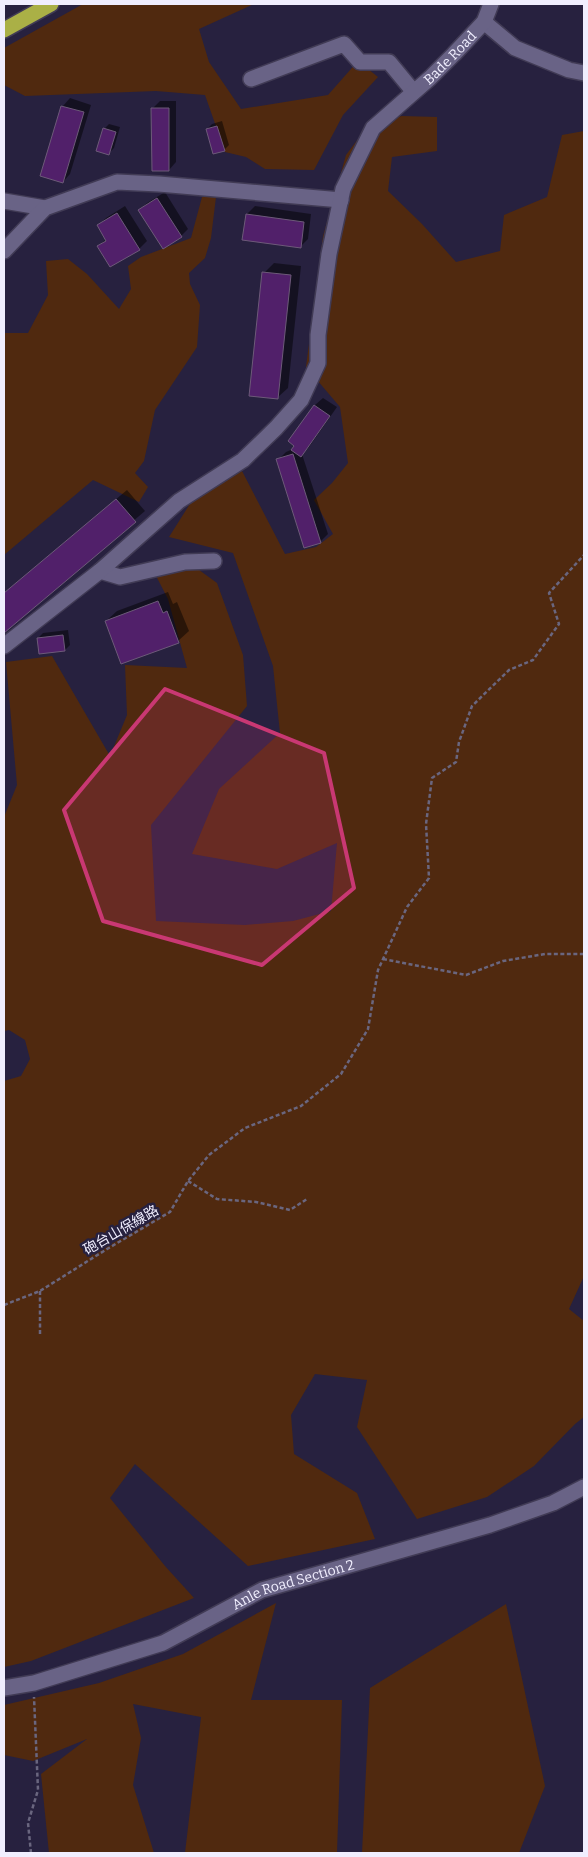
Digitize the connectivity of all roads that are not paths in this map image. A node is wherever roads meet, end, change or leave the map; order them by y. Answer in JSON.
{"nodes":[{"id":1,"x":51,"y":4,"type":"edge"},
{"id":2,"x":490,"y":4,"type":"edge"},
{"id":3,"x":484,"y":22,"type":"junction"},
{"id":4,"x":4,"y":30,"type":"edge"},
{"id":5,"x":584,"y":74,"type":"edge"},
{"id":6,"x":251,"y":79,"type":"dead end"},
{"id":7,"x":413,"y":91,"type":"junction"},
{"id":8,"x":340,"y":200,"type":"junction"},
{"id":9,"x":4,"y":201,"type":"edge"},
{"id":10,"x":45,"y":208,"type":"junction"},
{"id":11,"x":4,"y":251,"type":"edge"},
{"id":12,"x":214,"y":561,"type":"dead end"},
{"id":13,"x":100,"y":572,"type":"junction"},
{"id":14,"x":4,"y":646,"type":"edge"},
{"id":15,"x":584,"y":1487,"type":"edge"},
{"id":16,"x":4,"y":1688,"type":"edge"}],
"edges":[{"from":1,"to":4,"type":"highway"},
{"from":2,"to":3,"type":"street","name":"Bade Road"},
{"from":3,"to":5,"type":"street"},
{"from":3,"to":7,"type":"street","name":"Bade Road"},
{"from":6,"to":7,"type":"street"},
{"from":7,"to":8,"type":"street","name":"Bade Road"},
{"from":8,"to":10,"type":"street"},
{"from":8,"to":13,"type":"street","name":"Bade Road"},
{"from":9,"to":10,"type":"street"},
{"from":10,"to":11,"type":"street"},
{"from":12,"to":13,"type":"street"},
{"from":13,"to":14,"type":"street","name":"Bade Road"},
{"from":15,"to":16,"type":"street","name":"Anle Road Section 2"}]}
